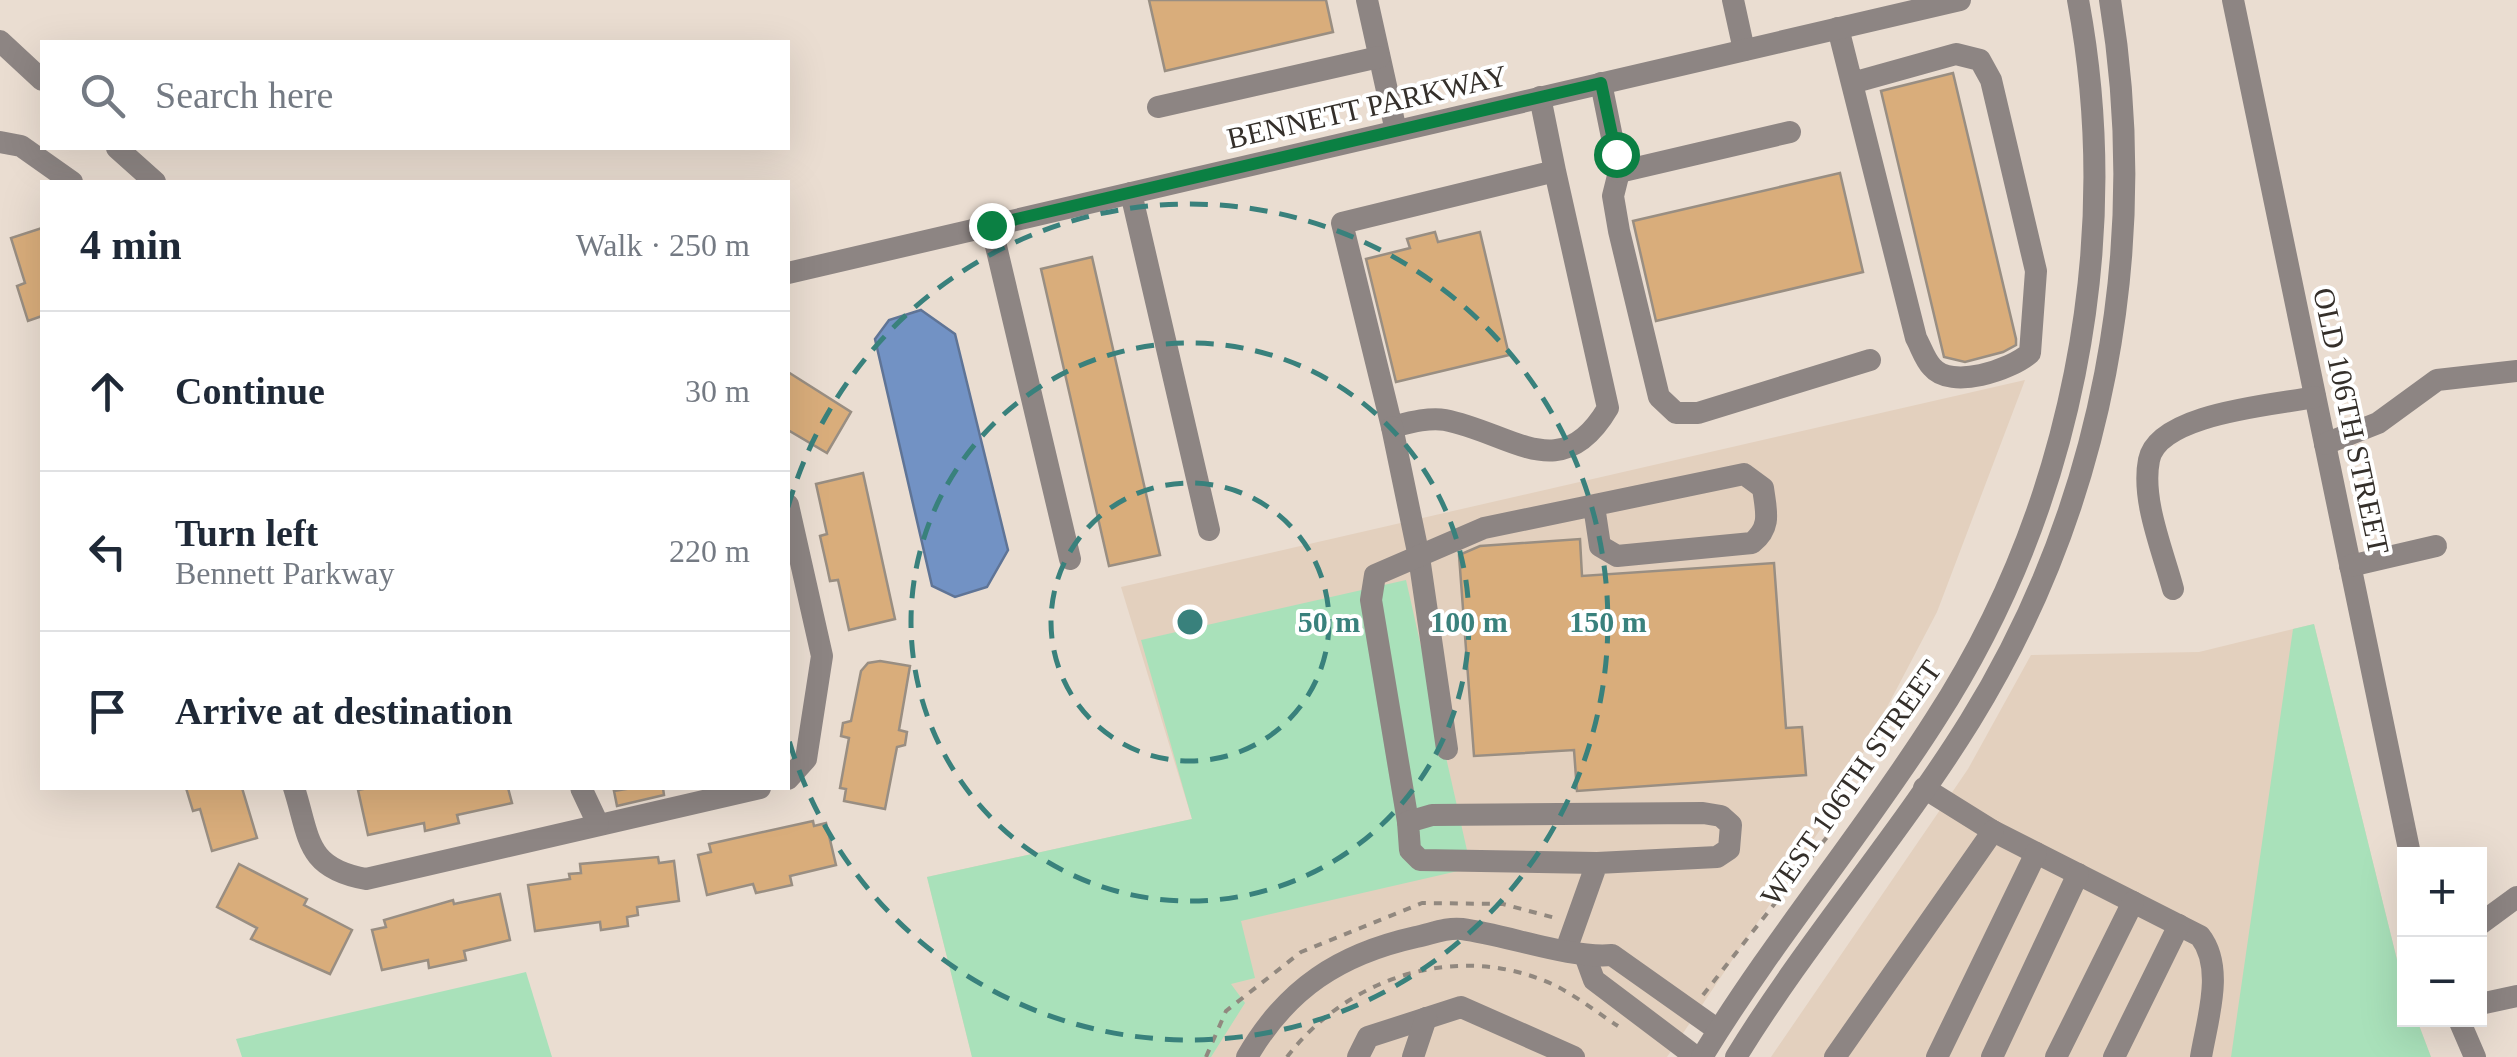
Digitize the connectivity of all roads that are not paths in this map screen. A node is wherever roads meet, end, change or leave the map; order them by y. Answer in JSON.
{"nodes":[{"id":1,"x":1367,"y":0,"type":"edge"},
{"id":2,"x":1733,"y":0,"type":"edge"},
{"id":3,"x":1960,"y":0,"type":"edge"},
{"id":4,"x":2078,"y":0,"type":"edge"},
{"id":5,"x":2110,"y":0,"type":"edge"},
{"id":6,"x":2233,"y":0,"type":"edge"},
{"id":7,"x":1838,"y":28,"type":"junction"},
{"id":8,"x":0,"y":41,"type":"edge"},
{"id":9,"x":1744,"y":50,"type":"junction"},
{"id":10,"x":1379,"y":58,"type":"junction"},
{"id":11,"x":40,"y":78,"type":"edge"},
{"id":12,"x":1601,"y":83,"type":"junction"},
{"id":13,"x":1852,"y":83,"type":"junction"},
{"id":14,"x":1540,"y":97,"type":"junction"},
{"id":15,"x":1158,"y":107,"type":"dead end"},
{"id":16,"x":1396,"y":131,"type":"junction"},
{"id":17,"x":1790,"y":132,"type":"dead end"},
{"id":18,"x":0,"y":142,"type":"edge"},
{"id":19,"x":119,"y":150,"type":"edge"},
{"id":20,"x":1554,"y":171,"type":"junction"},
{"id":21,"x":1619,"y":172,"type":"junction"},
{"id":22,"x":69,"y":180,"type":"edge"},
{"id":23,"x":153,"y":180,"type":"edge"},
{"id":24,"x":1131,"y":193,"type":"junction"},
{"id":25,"x":991,"y":225,"type":"junction"},
{"id":26,"x":790,"y":273,"type":"edge"},
{"id":27,"x":1870,"y":360,"type":"dead end"},
{"id":28,"x":2517,"y":371,"type":"edge"},
{"id":29,"x":2315,"y":397,"type":"junction"},
{"id":30,"x":1392,"y":427,"type":"junction"},
{"id":31,"x":2325,"y":444,"type":"junction"},
{"id":32,"x":1594,"y":506,"type":"junction"},
{"id":33,"x":790,"y":514,"type":"edge"},
{"id":34,"x":1209,"y":530,"type":"dead end"},
{"id":35,"x":2436,"y":546,"type":"dead end"},
{"id":36,"x":1419,"y":558,"type":"junction"},
{"id":37,"x":1070,"y":559,"type":"dead end"},
{"id":38,"x":2350,"y":566,"type":"junction"},
{"id":39,"x":2173,"y":589,"type":"dead end"},
{"id":40,"x":1447,"y":749,"type":"dead end"},
{"id":41,"x":790,"y":777,"type":"edge"},
{"id":42,"x":1924,"y":788,"type":"junction"},
{"id":43,"x":295,"y":790,"type":"edge"},
{"id":44,"x":583,"y":790,"type":"edge"},
{"id":45,"x":736,"y":790,"type":"edge"},
{"id":46,"x":1408,"y":822,"type":"junction"},
{"id":47,"x":598,"y":824,"type":"junction"},
{"id":48,"x":1993,"y":831,"type":"junction"},
{"id":49,"x":2409,"y":847,"type":"edge"},
{"id":50,"x":2036,"y":853,"type":"junction"},
{"id":51,"x":1597,"y":863,"type":"junction"},
{"id":52,"x":2078,"y":874,"type":"junction"},
{"id":53,"x":2517,"y":897,"type":"edge"},
{"id":54,"x":2133,"y":902,"type":"junction"},
{"id":55,"x":2487,"y":919,"type":"edge"},
{"id":56,"x":2179,"y":925,"type":"junction"},
{"id":57,"x":1576,"y":954,"type":"junction"},
{"id":58,"x":2517,"y":996,"type":"edge"},
{"id":59,"x":2487,"y":1002,"type":"edge"},
{"id":60,"x":1426,"y":1018,"type":"junction"},
{"id":61,"x":2462,"y":1027,"type":"edge"},
{"id":62,"x":1707,"y":1047,"type":"edge"},
{"id":63,"x":1422,"y":1054,"type":"edge"},
{"id":64,"x":1247,"y":1057,"type":"edge"},
{"id":65,"x":1358,"y":1057,"type":"edge"},
{"id":66,"x":1574,"y":1057,"type":"edge"},
{"id":67,"x":1733,"y":1057,"type":"edge"},
{"id":68,"x":1836,"y":1057,"type":"edge"},
{"id":69,"x":1936,"y":1057,"type":"edge"},
{"id":70,"x":1992,"y":1057,"type":"edge"},
{"id":71,"x":2056,"y":1057,"type":"edge"},
{"id":72,"x":2114,"y":1057,"type":"edge"},
{"id":73,"x":2201,"y":1057,"type":"edge"},
{"id":74,"x":2475,"y":1057,"type":"edge"}],
"edges":[{"from":1,"to":10,"type":"street"},
{"from":2,"to":9,"type":"street"},
{"from":3,"to":7,"type":"street","name":"BENNETT PARKWAY"},
{"from":4,"to":62,"type":"street","name":"WEST 106TH STREET"},
{"from":5,"to":42,"type":"street","name":"WEST 106TH STREET"},
{"from":6,"to":29,"type":"street","name":"OLD 106TH STREET"},
{"from":7,"to":9,"type":"street","name":"BENNETT PARKWAY"},
{"from":7,"to":13,"type":"street"},
{"from":8,"to":11,"type":"street"},
{"from":9,"to":12,"type":"street","name":"BENNETT PARKWAY"},
{"from":10,"to":15,"type":"street"},
{"from":10,"to":16,"type":"street"},
{"from":12,"to":14,"type":"street","name":"BENNETT PARKWAY"},
{"from":12,"to":21,"type":"street"},
{"from":13,"to":13,"type":"street"},
{"from":14,"to":16,"type":"street","name":"BENNETT PARKWAY"},
{"from":14,"to":20,"type":"street"},
{"from":16,"to":24,"type":"street","name":"BENNETT PARKWAY"},
{"from":17,"to":21,"type":"street"},
{"from":18,"to":22,"type":"street"},
{"from":19,"to":23,"type":"street"},
{"from":20,"to":30,"type":"street"},
{"from":20,"to":30,"type":"street"},
{"from":21,"to":27,"type":"street"},
{"from":24,"to":25,"type":"street","name":"BENNETT PARKWAY"},
{"from":24,"to":34,"type":"street"},
{"from":25,"to":26,"type":"street","name":"BENNETT PARKWAY"},
{"from":25,"to":37,"type":"street"},
{"from":28,"to":31,"type":"street"},
{"from":29,"to":31,"type":"street","name":"OLD 106TH STREET"},
{"from":29,"to":39,"type":"street"},
{"from":30,"to":36,"type":"street"},
{"from":31,"to":38,"type":"street","name":"OLD 106TH STREET"},
{"from":32,"to":32,"type":"street"},
{"from":32,"to":36,"type":"street"},
{"from":33,"to":41,"type":"street"},
{"from":35,"to":38,"type":"street"},
{"from":36,"to":40,"type":"street"},
{"from":36,"to":46,"type":"street"},
{"from":38,"to":49,"type":"street","name":"OLD 106TH STREET"},
{"from":42,"to":48,"type":"street"},
{"from":42,"to":67,"type":"street","name":"WEST 106TH STREET"},
{"from":43,"to":47,"type":"street"},
{"from":44,"to":47,"type":"street"},
{"from":45,"to":47,"type":"street"},
{"from":46,"to":51,"type":"street"},
{"from":46,"to":51,"type":"street"},
{"from":48,"to":50,"type":"street"},
{"from":48,"to":68,"type":"street"},
{"from":50,"to":52,"type":"street"},
{"from":50,"to":69,"type":"street"},
{"from":51,"to":57,"type":"street"},
{"from":52,"to":54,"type":"street"},
{"from":52,"to":70,"type":"street"},
{"from":53,"to":55,"type":"street"},
{"from":54,"to":56,"type":"street"},
{"from":54,"to":71,"type":"street"},
{"from":56,"to":72,"type":"street"},
{"from":56,"to":73,"type":"street"},
{"from":57,"to":62,"type":"street"},
{"from":57,"to":62,"type":"street"},
{"from":57,"to":64,"type":"street"},
{"from":58,"to":59,"type":"street"},
{"from":60,"to":63,"type":"street"},
{"from":60,"to":65,"type":"street"},
{"from":60,"to":66,"type":"street"},
{"from":61,"to":74,"type":"street"},
{"from":62,"to":67,"type":"street"}]}
